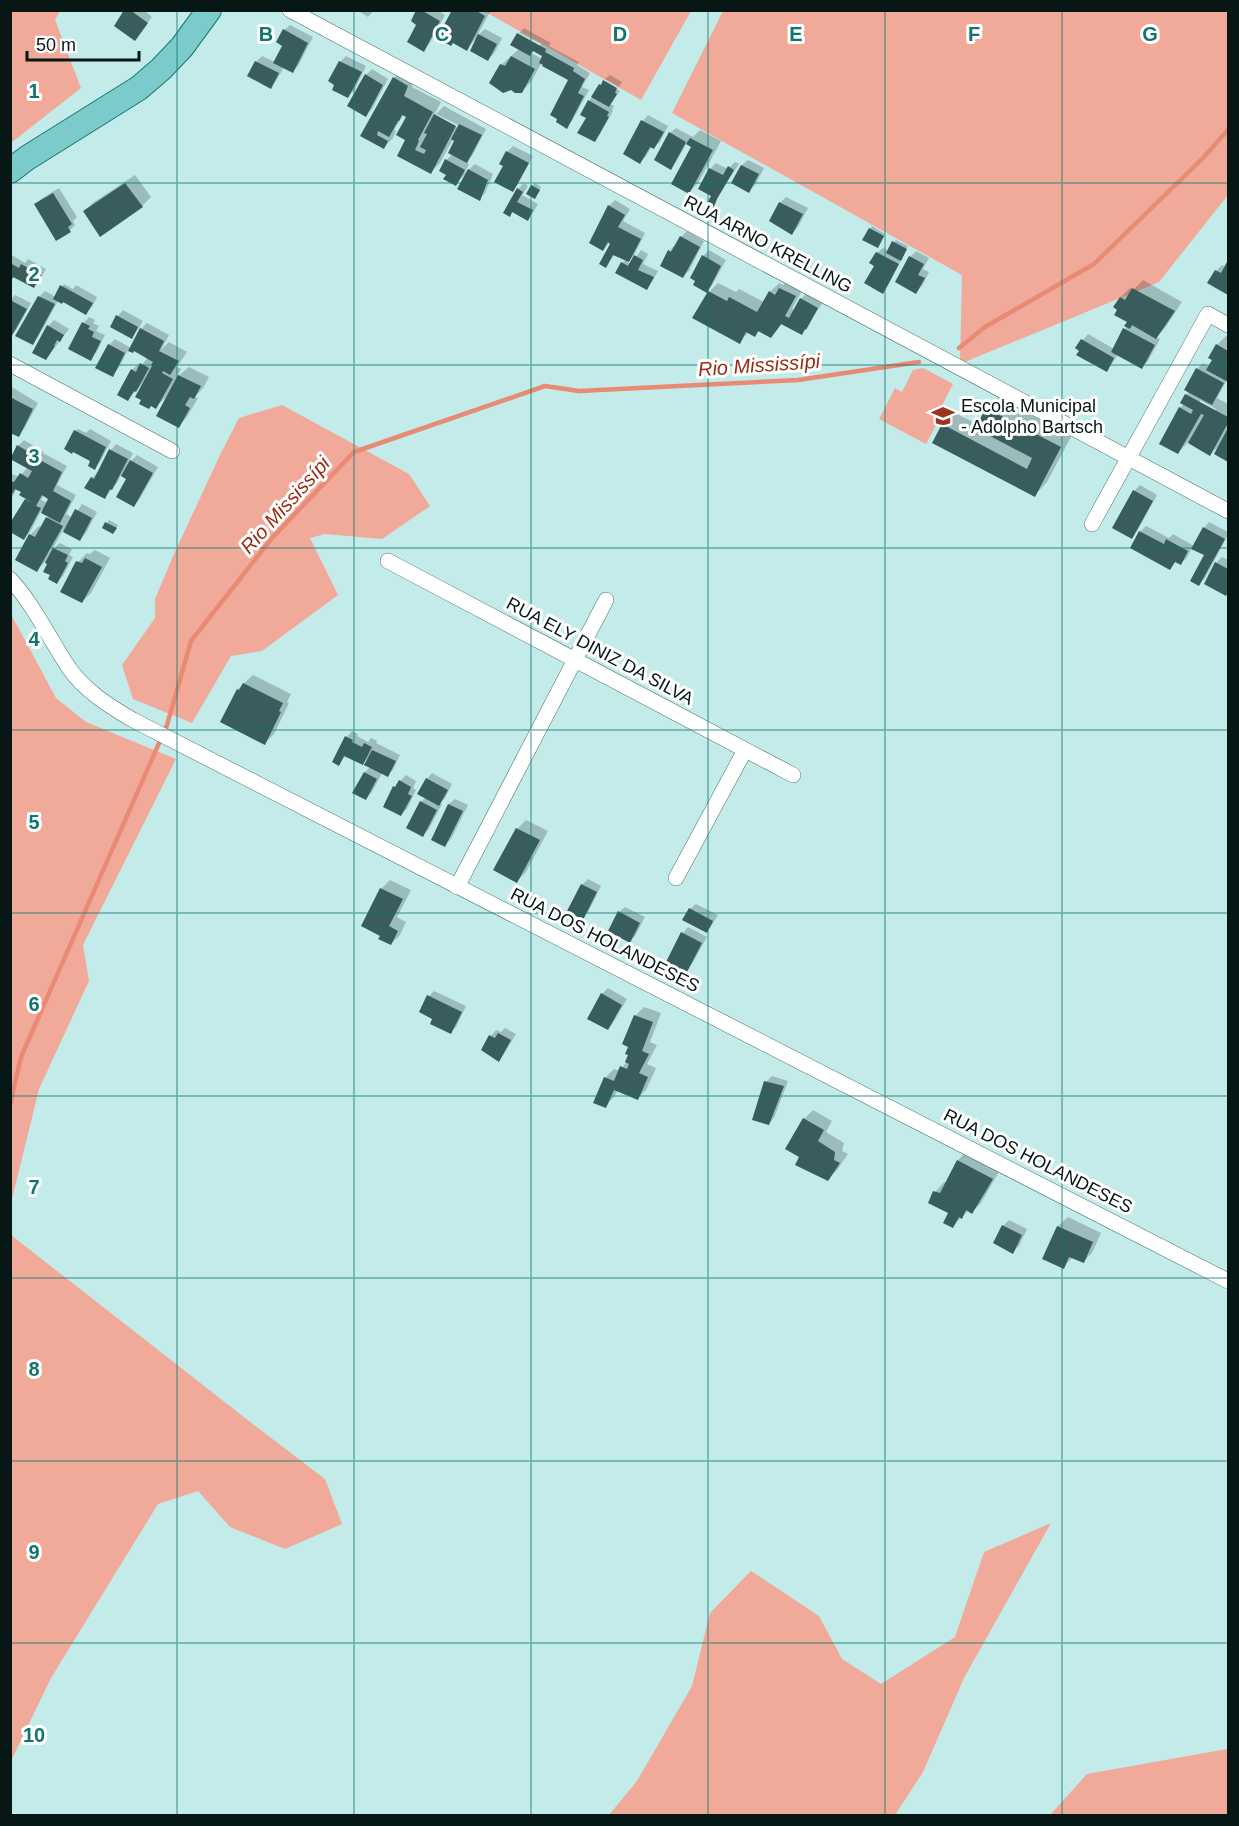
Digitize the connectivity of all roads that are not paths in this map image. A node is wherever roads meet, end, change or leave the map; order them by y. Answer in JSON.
{"nodes":[{"id":1,"x":209,"y":10,"type":"edge"},
{"id":2,"x":290,"y":10,"type":"edge"},
{"id":3,"x":10,"y":171,"type":"edge"},
{"id":4,"x":1228,"y":325,"type":"edge"},
{"id":5,"x":10,"y":364,"type":"edge"},
{"id":6,"x":172,"y":451,"type":"dead end"},
{"id":7,"x":1130,"y":459,"type":"junction"},
{"id":8,"x":1228,"y":512,"type":"edge"},
{"id":9,"x":1092,"y":524,"type":"dead end"},
{"id":10,"x":388,"y":561,"type":"dead end"},
{"id":11,"x":10,"y":579,"type":"edge"},
{"id":12,"x":606,"y":600,"type":"dead end"},
{"id":13,"x":575,"y":660,"type":"junction"},
{"id":14,"x":745,"y":750,"type":"junction"},
{"id":15,"x":793,"y":775,"type":"dead end"},
{"id":16,"x":676,"y":878,"type":"dead end"},
{"id":17,"x":458,"y":886,"type":"junction"},
{"id":18,"x":1228,"y":1281,"type":"edge"}],
"edges":[{"from":1,"to":3,"type":"main road"},
{"from":2,"to":7,"type":"street","name":"RUA ARNO KRELLING"},
{"from":4,"to":7,"type":"street"},
{"from":5,"to":6,"type":"street"},
{"from":7,"to":8,"type":"street","name":"RUA ARNO KRELLING"},
{"from":7,"to":9,"type":"street"},
{"from":10,"to":13,"type":"street","name":"RUA ELY DINIZ DA SILVA"},
{"from":11,"to":17,"type":"street","name":"RUA DOS HOLANDESES"},
{"from":12,"to":13,"type":"street"},
{"from":13,"to":14,"type":"street","name":"RUA ELY DINIZ DA SILVA"},
{"from":13,"to":17,"type":"street"},
{"from":14,"to":15,"type":"street","name":"RUA ELY DINIZ DA SILVA"},
{"from":14,"to":16,"type":"street"},
{"from":17,"to":18,"type":"street","name":"RUA DOS HOLANDESES"}]}
